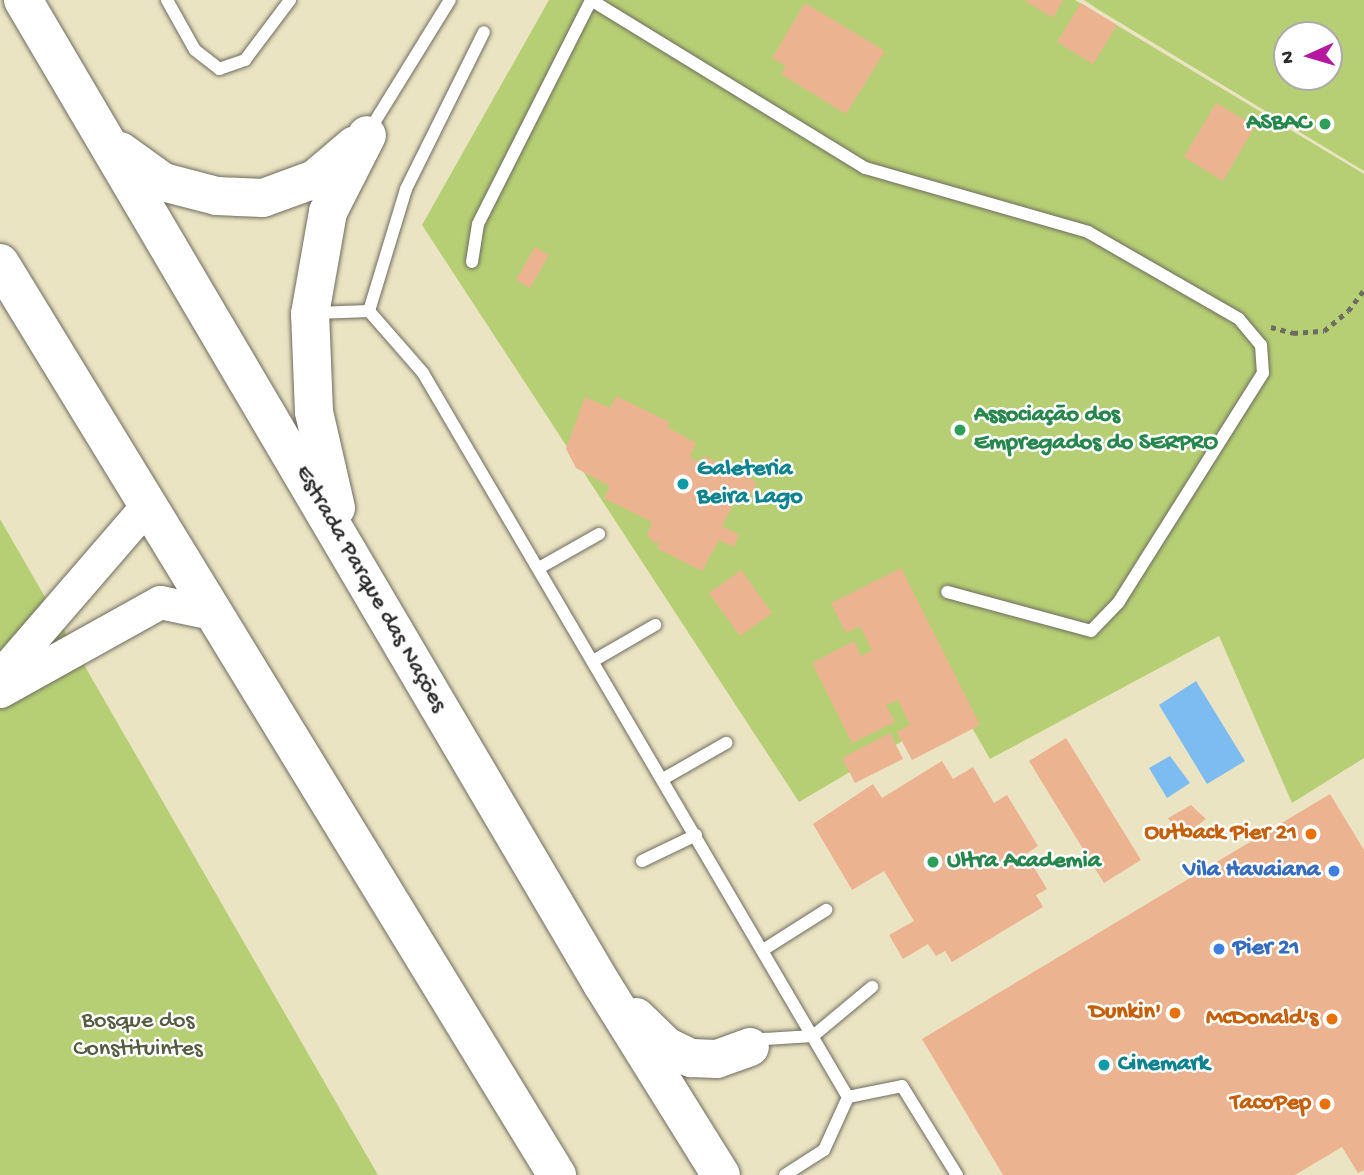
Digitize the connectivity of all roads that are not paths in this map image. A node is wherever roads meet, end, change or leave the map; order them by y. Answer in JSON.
{"nodes":[{"id":1,"x":23,"y":0,"type":"edge"},
{"id":2,"x":167,"y":0,"type":"edge"},
{"id":3,"x":290,"y":0,"type":"edge"},
{"id":4,"x":450,"y":0,"type":"edge"},
{"id":5,"x":591,"y":0,"type":"edge"},
{"id":6,"x":0,"y":4,"type":"edge"},
{"id":7,"x":484,"y":32,"type":"dead end"},
{"id":8,"x":73,"y":87,"type":"junction"},
{"id":9,"x":367,"y":135,"type":"junction"},
{"id":10,"x":108,"y":142,"type":"junction"},
{"id":11,"x":472,"y":262,"type":"dead end"},
{"id":12,"x":0,"y":263,"type":"edge"},
{"id":13,"x":369,"y":311,"type":"junction"},
{"id":14,"x":310,"y":314,"type":"junction"},
{"id":15,"x":146,"y":507,"type":"junction"},
{"id":16,"x":600,"y":534,"type":"dead end"},
{"id":17,"x":346,"y":547,"type":"junction"},
{"id":18,"x":539,"y":568,"type":"junction"},
{"id":19,"x":947,"y":592,"type":"dead end"},
{"id":20,"x":216,"y":614,"type":"junction"},
{"id":21,"x":655,"y":625,"type":"dead end"},
{"id":22,"x":593,"y":661,"type":"junction"},
{"id":23,"x":0,"y":676,"type":"edge"},
{"id":24,"x":0,"y":691,"type":"edge"},
{"id":25,"x":726,"y":743,"type":"dead end"},
{"id":26,"x":663,"y":779,"type":"junction"},
{"id":27,"x":696,"y":835,"type":"junction"},
{"id":28,"x":642,"y":861,"type":"dead end"},
{"id":29,"x":826,"y":910,"type":"dead end"},
{"id":30,"x":764,"y":950,"type":"junction"},
{"id":31,"x":602,"y":984,"type":"junction"},
{"id":32,"x":872,"y":987,"type":"dead end"},
{"id":33,"x":813,"y":1036,"type":"junction"},
{"id":34,"x":750,"y":1047,"type":"joint"},
{"id":35,"x":849,"y":1097,"type":"junction"},
{"id":36,"x":557,"y":1175,"type":"edge"},
{"id":37,"x":721,"y":1175,"type":"edge"},
{"id":38,"x":785,"y":1175,"type":"edge"},
{"id":39,"x":957,"y":1175,"type":"edge"}],
"edges":[{"from":1,"to":8,"type":"highway","name":"Estrada Parque das Nações"},
{"from":2,"to":3,"type":"lane"},
{"from":4,"to":9,"type":"lane"},
{"from":5,"to":11,"type":"lane"},
{"from":5,"to":19,"type":"lane"},
{"from":6,"to":8,"type":"highway"},
{"from":7,"to":13,"type":"lane"},
{"from":8,"to":10,"type":"highway","name":"Estrada Parque das Nações"},
{"from":9,"to":10,"type":"highway"},
{"from":9,"to":14,"type":"highway"},
{"from":10,"to":17,"type":"highway","name":"Estrada Parque das Nações"},
{"from":12,"to":15,"type":"highway"},
{"from":13,"to":14,"type":"lane"},
{"from":13,"to":18,"type":"lane"},
{"from":14,"to":17,"type":"highway"},
{"from":15,"to":20,"type":"highway"},
{"from":15,"to":23,"type":"street"},
{"from":16,"to":18,"type":"lane"},
{"from":17,"to":31,"type":"highway","name":"Estrada Parque das Nações"},
{"from":18,"to":22,"type":"lane"},
{"from":20,"to":24,"type":"street"},
{"from":20,"to":36,"type":"highway"},
{"from":21,"to":22,"type":"lane"},
{"from":22,"to":26,"type":"lane"},
{"from":25,"to":26,"type":"lane"},
{"from":26,"to":27,"type":"lane"},
{"from":27,"to":28,"type":"lane"},
{"from":27,"to":30,"type":"lane"},
{"from":29,"to":30,"type":"lane"},
{"from":30,"to":33,"type":"lane"},
{"from":31,"to":34,"type":"highway"},
{"from":31,"to":37,"type":"highway","name":"Estrada Parque das Nações"},
{"from":32,"to":33,"type":"lane"},
{"from":33,"to":34,"type":"lane"},
{"from":33,"to":35,"type":"lane"},
{"from":35,"to":38,"type":"lane"},
{"from":35,"to":39,"type":"lane"}]}
